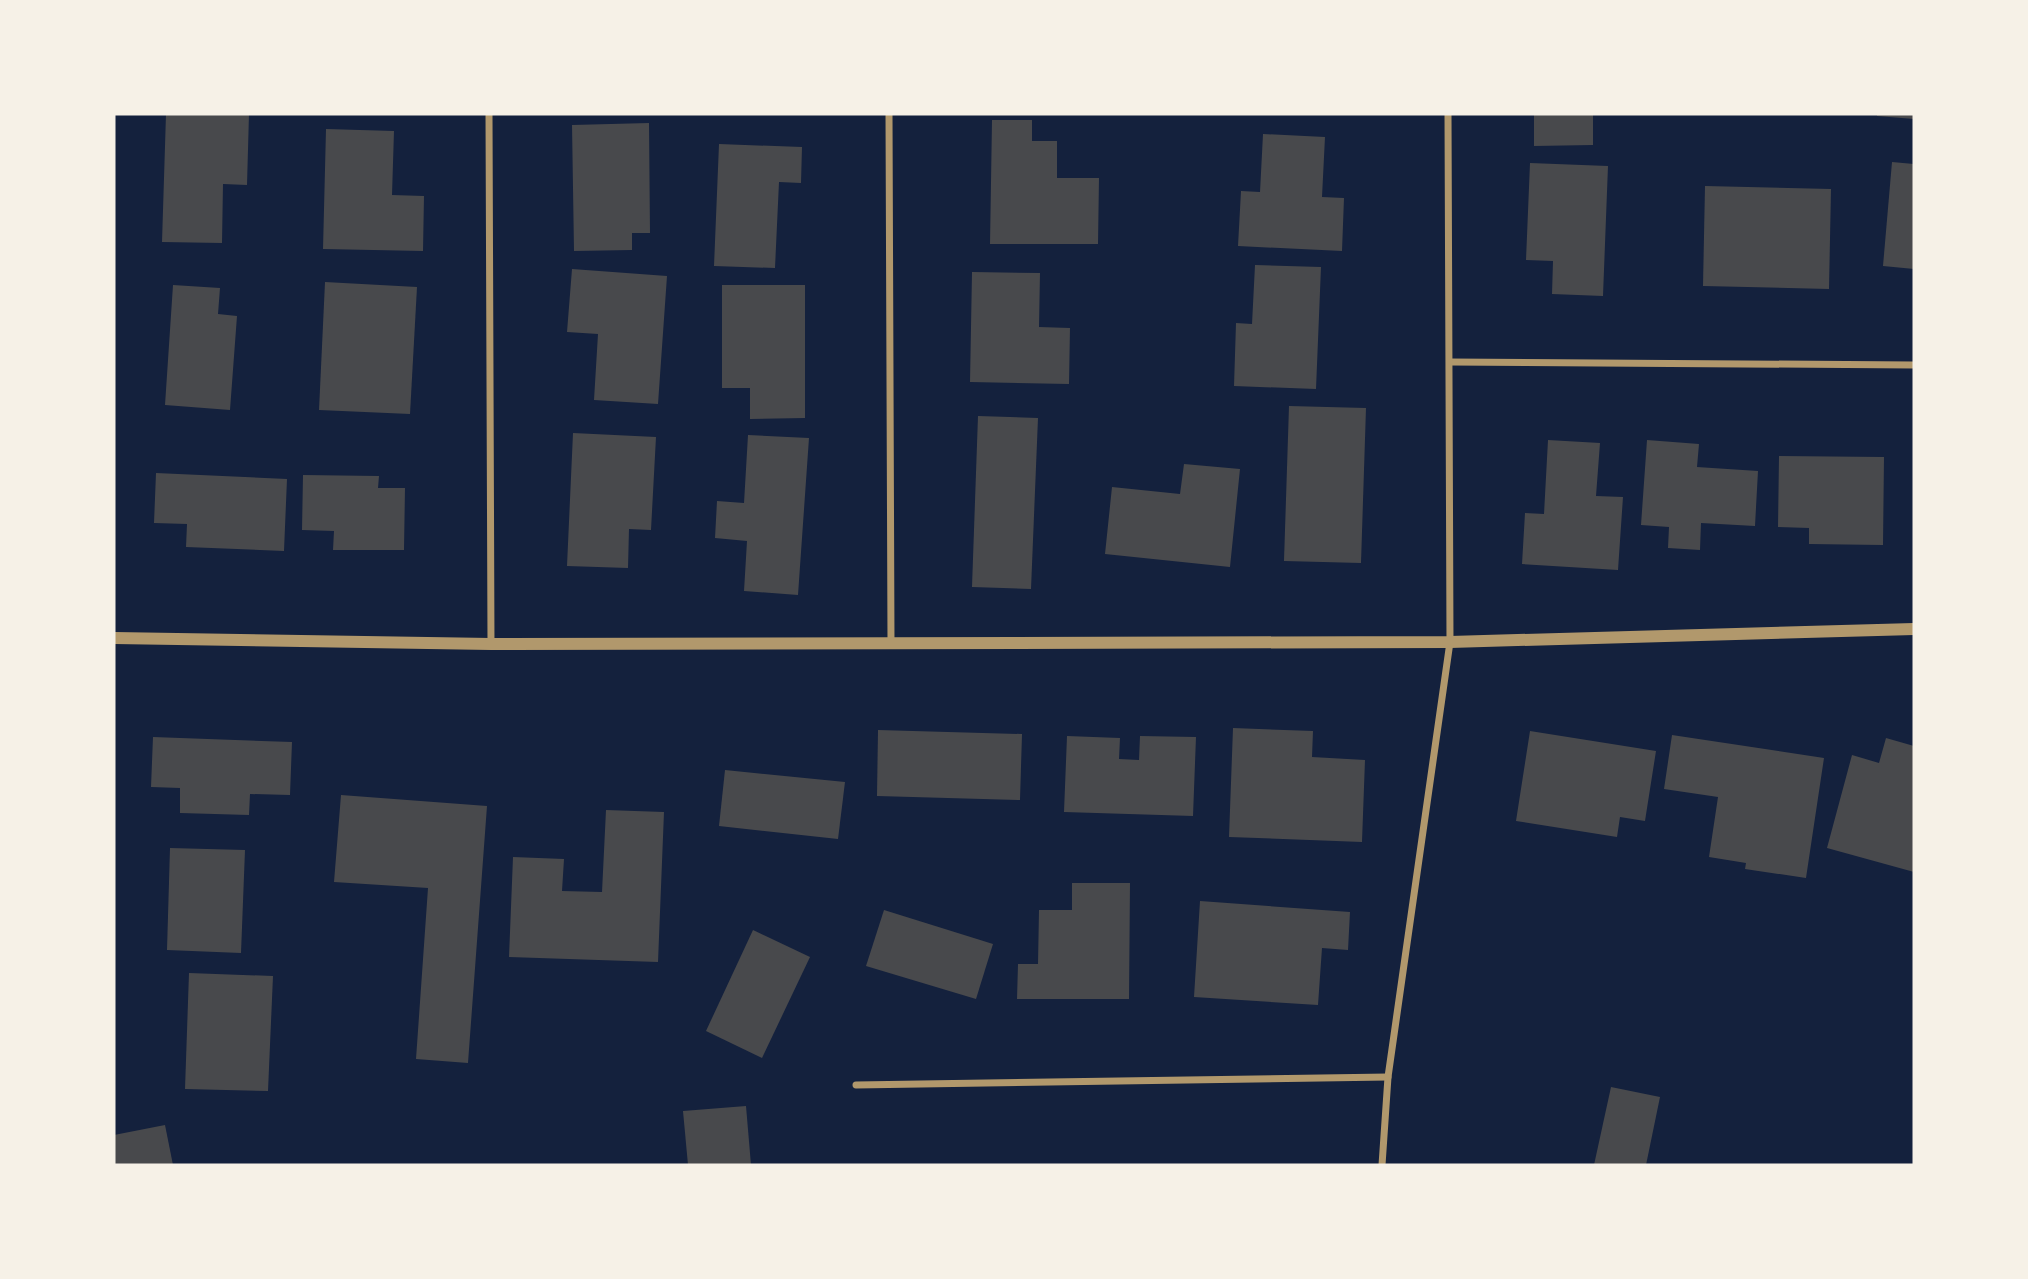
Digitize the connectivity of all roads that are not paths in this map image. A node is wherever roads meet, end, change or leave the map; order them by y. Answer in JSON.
{"nodes":[{"id":1,"x":489,"y":114,"type":"edge"},
{"id":2,"x":889,"y":114,"type":"edge"},
{"id":3,"x":1448,"y":114,"type":"edge"},
{"id":4,"x":1450,"y":362,"type":"junction"},
{"id":5,"x":1914,"y":365,"type":"edge"},
{"id":6,"x":1914,"y":629,"type":"edge"},
{"id":7,"x":114,"y":638,"type":"edge"},
{"id":8,"x":1450,"y":642,"type":"junction"},
{"id":9,"x":491,"y":643,"type":"junction"},
{"id":10,"x":891,"y":644,"type":"junction"},
{"id":11,"x":1388,"y":1077,"type":"junction"},
{"id":12,"x":856,"y":1085,"type":"dead end"},
{"id":13,"x":1382,"y":1165,"type":"edge"}],
"edges":[{"from":1,"to":9,"type":"street"},
{"from":2,"to":10,"type":"street"},
{"from":3,"to":4,"type":"street"},
{"from":4,"to":5,"type":"street"},
{"from":4,"to":8,"type":"street"},
{"from":6,"to":8,"type":"street"},
{"from":7,"to":9,"type":"street"},
{"from":8,"to":10,"type":"street"},
{"from":8,"to":11,"type":"street"},
{"from":9,"to":10,"type":"street"},
{"from":11,"to":12,"type":"street"},
{"from":11,"to":13,"type":"street"}]}
